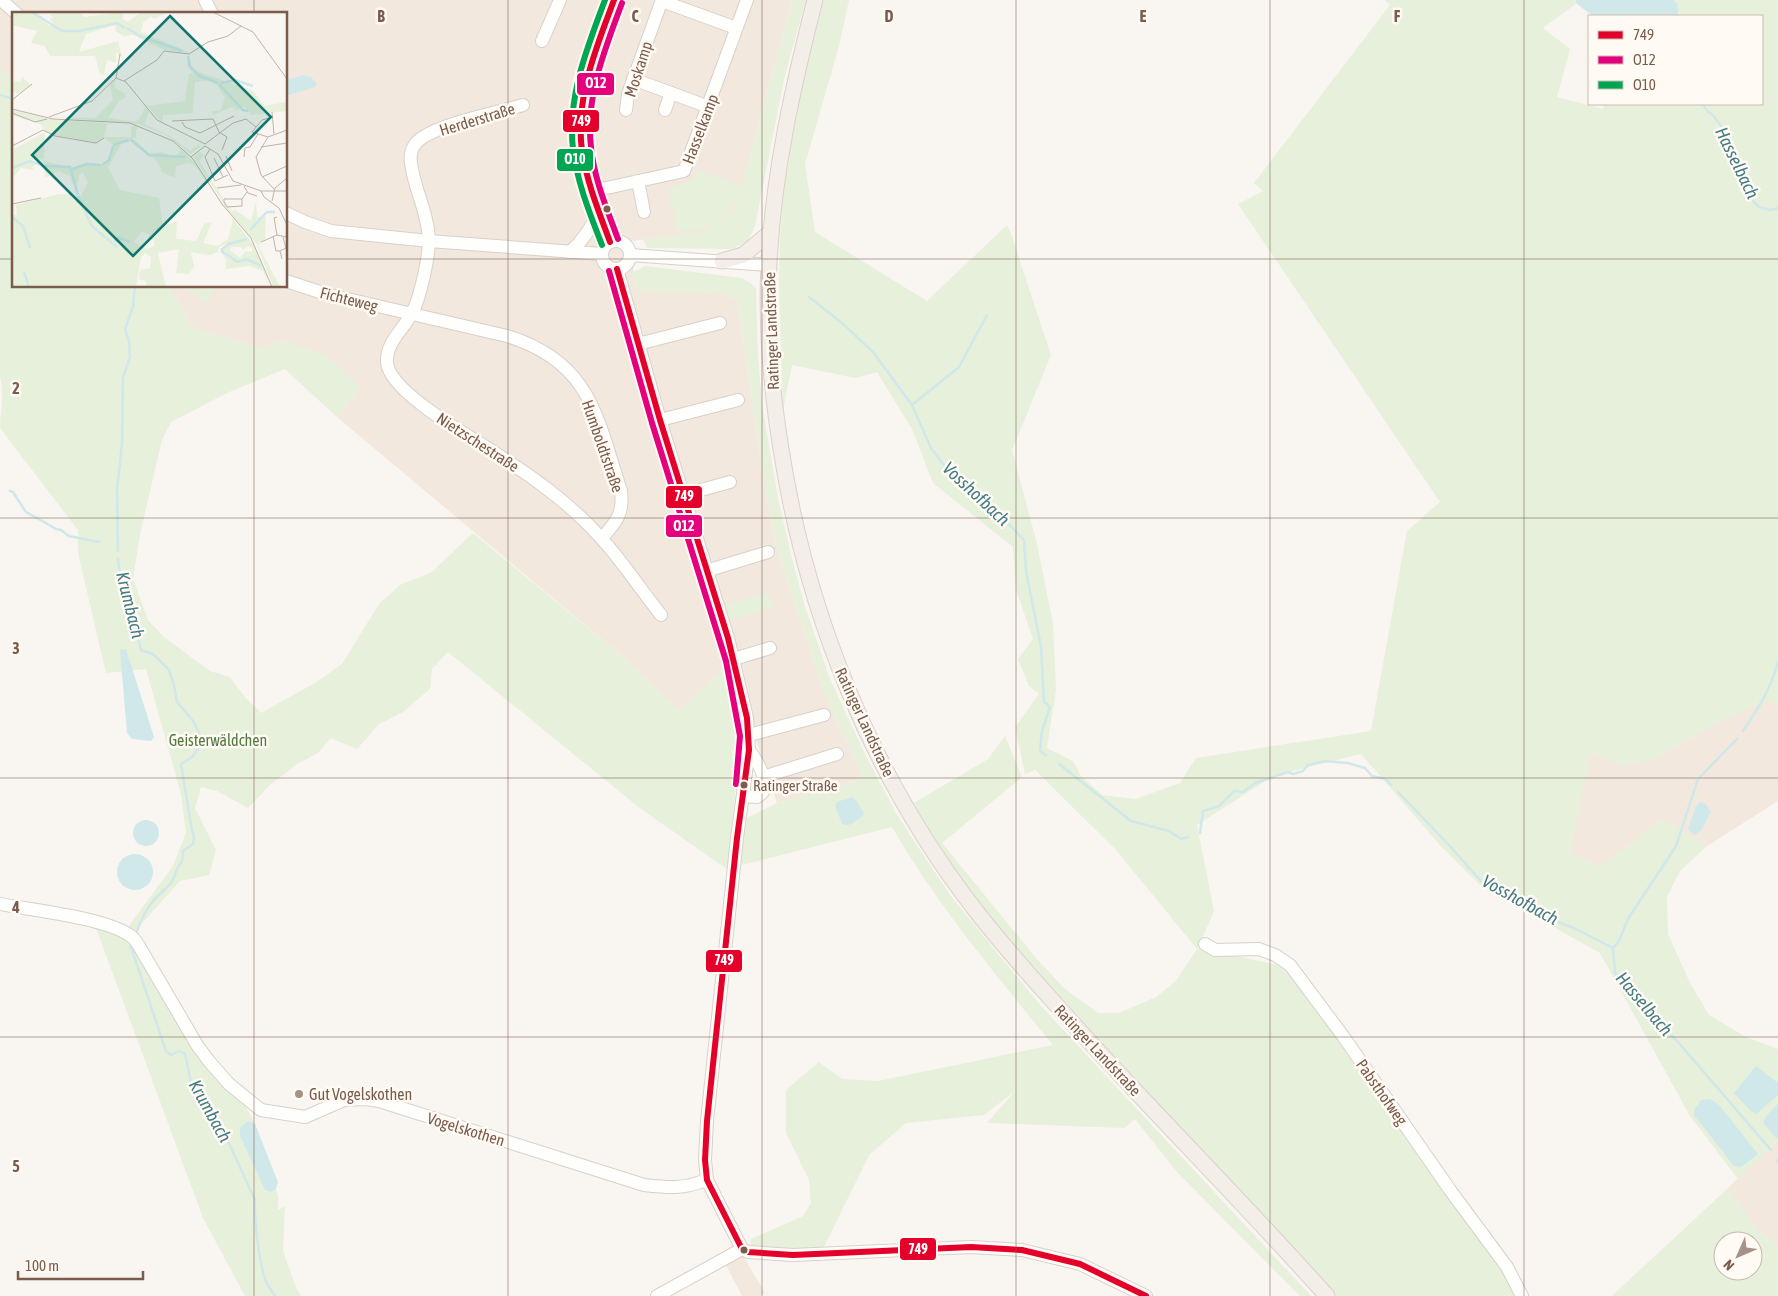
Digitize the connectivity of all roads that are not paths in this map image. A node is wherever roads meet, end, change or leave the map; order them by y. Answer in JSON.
{"nodes":[{"id":1,"x":1,"y":0,"type":"edge"},
{"id":2,"x":204,"y":0,"type":"edge"},
{"id":3,"x":560,"y":0,"type":"edge"},
{"id":4,"x":614,"y":0,"type":"edge"},
{"id":5,"x":662,"y":0,"type":"edge"},
{"id":6,"x":747,"y":0,"type":"edge"},
{"id":7,"x":815,"y":0,"type":"edge"},
{"id":8,"x":15,"y":12,"type":"edge"},
{"id":9,"x":211,"y":12,"type":"edge"},
{"id":10,"x":736,"y":28,"type":"junction"},
{"id":11,"x":542,"y":40,"type":"dead end"},
{"id":12,"x":634,"y":79,"type":"junction"},
{"id":13,"x":671,"y":93,"type":"junction"},
{"id":14,"x":523,"y":105,"type":"dead end"},
{"id":15,"x":709,"y":106,"type":"junction"},
{"id":16,"x":626,"y":110,"type":"dead end"},
{"id":17,"x":664,"y":110,"type":"dead end"},
{"id":18,"x":638,"y":181,"type":"junction"},
{"id":19,"x":593,"y":191,"type":"junction"},
{"id":20,"x":599,"y":211,"type":"junction"},
{"id":21,"x":644,"y":212,"type":"dead end"},
{"id":22,"x":288,"y":214,"type":"edge"},
{"id":23,"x":771,"y":232,"type":"junction"},
{"id":24,"x":429,"y":241,"type":"junction"},
{"id":25,"x":610,"y":242,"type":"junction"},
{"id":26,"x":570,"y":252,"type":"junction"},
{"id":27,"x":602,"y":254,"type":"junction"},
{"id":28,"x":630,"y":255,"type":"junction"},
{"id":29,"x":722,"y":261,"type":"junction"},
{"id":30,"x":769,"y":265,"type":"junction"},
{"id":31,"x":617,"y":269,"type":"junction"},
{"id":32,"x":288,"y":282,"type":"edge"},
{"id":33,"x":412,"y":314,"type":"junction"},
{"id":34,"x":720,"y":323,"type":"dead end"},
{"id":35,"x":638,"y":344,"type":"junction"},
{"id":36,"x":738,"y":400,"type":"dead end"},
{"id":37,"x":660,"y":420,"type":"junction"},
{"id":38,"x":730,"y":482,"type":"dead end"},
{"id":39,"x":683,"y":495,"type":"junction"},
{"id":40,"x":602,"y":538,"type":"junction"},
{"id":41,"x":768,"y":552,"type":"dead end"},
{"id":42,"x":706,"y":571,"type":"junction"},
{"id":43,"x":662,"y":615,"type":"dead end"},
{"id":44,"x":770,"y":648,"type":"dead end"},
{"id":45,"x":734,"y":659,"type":"junction"},
{"id":46,"x":824,"y":715,"type":"dead end"},
{"id":47,"x":749,"y":735,"type":"junction"},
{"id":48,"x":749,"y":750,"type":"junction"},
{"id":49,"x":837,"y":754,"type":"dead end"},
{"id":50,"x":763,"y":778,"type":"junction"},
{"id":51,"x":743,"y":796,"type":"junction"},
{"id":52,"x":0,"y":904,"type":"edge"},
{"id":53,"x":1205,"y":944,"type":"dead end"},
{"id":54,"x":707,"y":1180,"type":"junction"},
{"id":55,"x":742,"y":1249,"type":"junction"},
{"id":56,"x":657,"y":1296,"type":"edge"},
{"id":57,"x":1146,"y":1296,"type":"edge"},
{"id":58,"x":1327,"y":1296,"type":"edge"},
{"id":59,"x":1522,"y":1296,"type":"edge"}],
"edges":[{"from":1,"to":8,"type":"street"},
{"from":2,"to":9,"type":"street"},
{"from":3,"to":11,"type":"street"},
{"from":4,"to":19,"type":"street"},
{"from":5,"to":10,"type":"street"},
{"from":5,"to":12,"type":"street","name":"Moskamp"},
{"from":6,"to":10,"type":"street","name":"Hasselkamp"},
{"from":7,"to":23,"type":"main road","name":"Ratinger Landstraße"},
{"from":10,"to":15,"type":"street","name":"Hasselkamp"},
{"from":12,"to":13,"type":"street"},
{"from":12,"to":16,"type":"street","name":"Moskamp"},
{"from":13,"to":15,"type":"street"},
{"from":13,"to":17,"type":"street"},
{"from":14,"to":24,"type":"street","name":"Herderstraße"},
{"from":15,"to":18,"type":"street","name":"Hasselkamp"},
{"from":18,"to":19,"type":"street","name":"Hasselkamp"},
{"from":18,"to":21,"type":"street"},
{"from":19,"to":20,"type":"street"},
{"from":20,"to":25,"type":"street"},
{"from":20,"to":26,"type":"street"},
{"from":22,"to":24,"type":"street"},
{"from":23,"to":29,"type":"main road"},
{"from":23,"to":30,"type":"main road","name":"Ratinger Landstraße"},
{"from":24,"to":26,"type":"street"},
{"from":24,"to":33,"type":"street","name":"Nietzschestraße"},
{"from":25,"to":27,"type":"street"},
{"from":25,"to":28,"type":"street"},
{"from":26,"to":27,"type":"street"},
{"from":27,"to":31,"type":"street"},
{"from":28,"to":29,"type":"street"},
{"from":28,"to":31,"type":"street"},
{"from":29,"to":30,"type":"street"},
{"from":30,"to":58,"type":"main road","name":"Ratinger Landstraße"},
{"from":31,"to":35,"type":"street"},
{"from":32,"to":33,"type":"street","name":"Fichteweg"},
{"from":33,"to":40,"type":"street","name":"Nietzschestraße"},
{"from":33,"to":40,"type":"street","name":"Humboldtstraße"},
{"from":34,"to":35,"type":"street"},
{"from":35,"to":37,"type":"street"},
{"from":36,"to":37,"type":"street"},
{"from":37,"to":39,"type":"street"},
{"from":38,"to":39,"type":"street"},
{"from":39,"to":42,"type":"street"},
{"from":40,"to":43,"type":"street","name":"Nietzschestraße"},
{"from":41,"to":42,"type":"street"},
{"from":42,"to":45,"type":"street"},
{"from":44,"to":45,"type":"street"},
{"from":45,"to":47,"type":"street"},
{"from":46,"to":47,"type":"street"},
{"from":47,"to":48,"type":"street"},
{"from":48,"to":50,"type":"street"},
{"from":48,"to":51,"type":"street"},
{"from":49,"to":50,"type":"street"},
{"from":50,"to":51,"type":"street"},
{"from":51,"to":54,"type":"street"},
{"from":52,"to":54,"type":"street","name":"Vogelskothen"},
{"from":53,"to":59,"type":"street","name":"Pabsthofweg"},
{"from":54,"to":55,"type":"street"},
{"from":55,"to":56,"type":"street"},
{"from":55,"to":57,"type":"street"}]}
